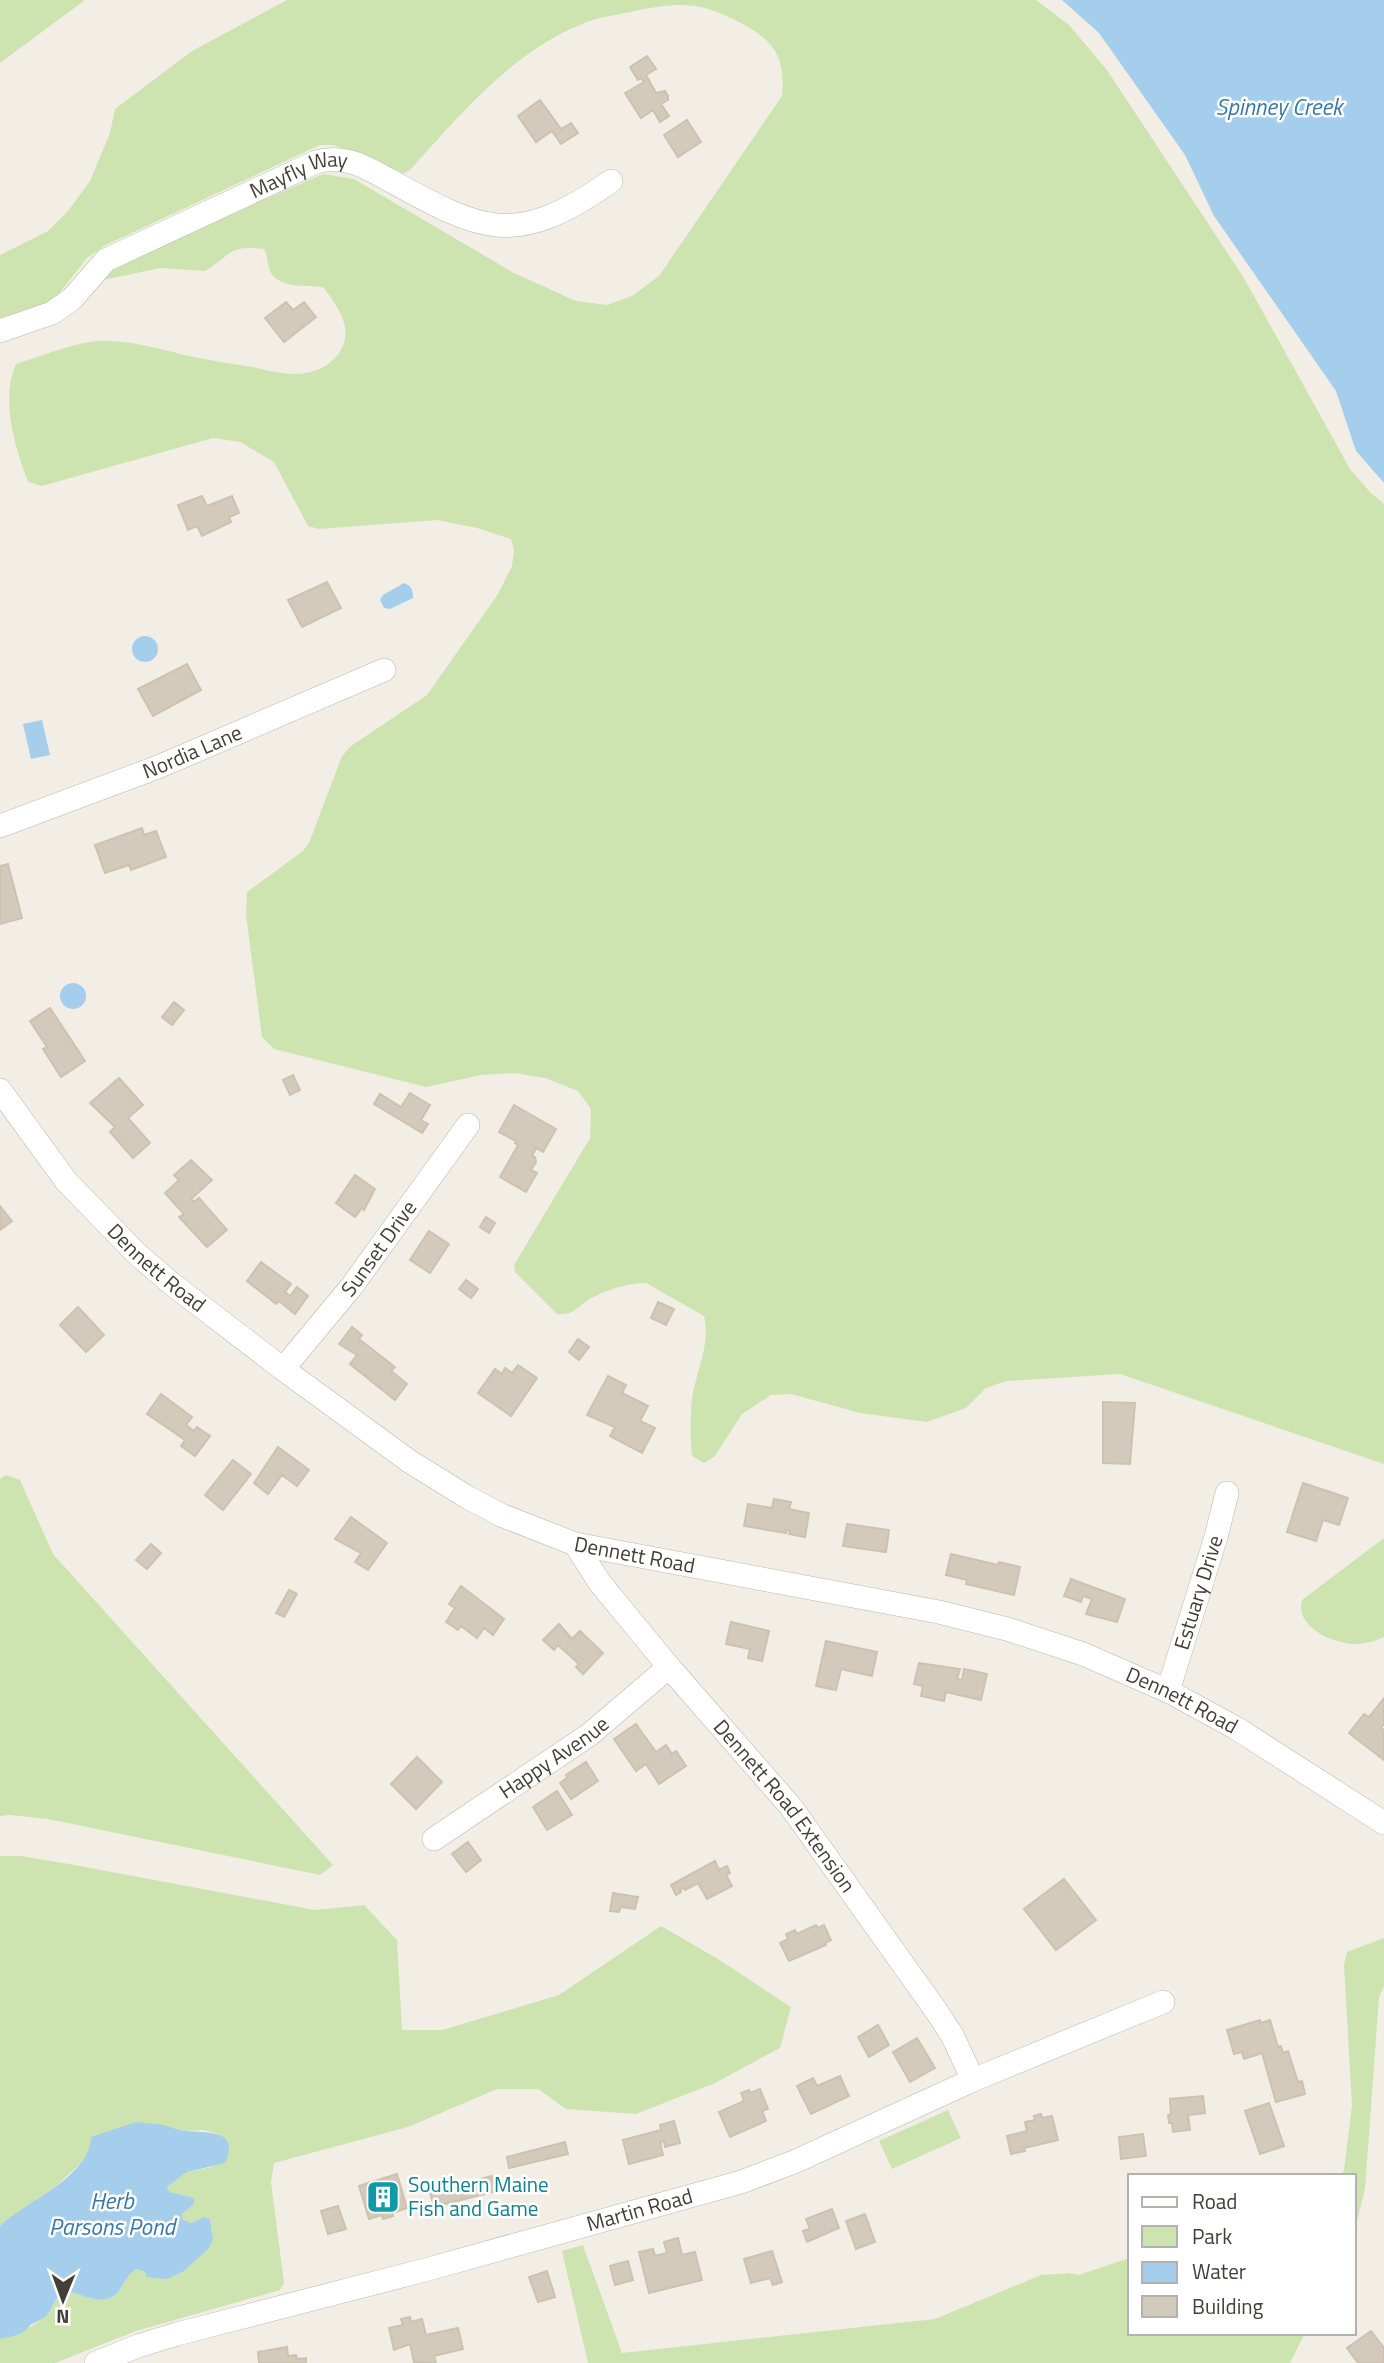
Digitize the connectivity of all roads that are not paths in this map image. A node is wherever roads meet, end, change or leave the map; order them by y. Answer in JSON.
{"nodes":[{"id":1,"x":611,"y":181,"type":"dead end"},
{"id":2,"x":0,"y":331,"type":"edge"},
{"id":3,"x":384,"y":670,"type":"dead end"},
{"id":4,"x":0,"y":826,"type":"edge"},
{"id":5,"x":0,"y":1090,"type":"edge"},
{"id":6,"x":468,"y":1125,"type":"dead end"},
{"id":7,"x":283,"y":1369,"type":"junction"},
{"id":8,"x":1227,"y":1493,"type":"dead end"},
{"id":9,"x":575,"y":1544,"type":"junction"},
{"id":10,"x":669,"y":1667,"type":"junction"},
{"id":11,"x":1168,"y":1691,"type":"junction"},
{"id":12,"x":1384,"y":1823,"type":"edge"},
{"id":13,"x":434,"y":1839,"type":"dead end"},
{"id":14,"x":1163,"y":2002,"type":"dead end"},
{"id":15,"x":973,"y":2080,"type":"junction"},
{"id":16,"x":96,"y":2363,"type":"edge"}],
"edges":[{"from":1,"to":2,"type":"street","name":"Mayfly Way"},
{"from":3,"to":4,"type":"street","name":"Nordia Lane"},
{"from":5,"to":7,"type":"street","name":"Dennett Road"},
{"from":6,"to":7,"type":"street","name":"Sunset Drive"},
{"from":7,"to":9,"type":"street","name":"Dennett Road"},
{"from":8,"to":11,"type":"street","name":"Estuary Drive"},
{"from":9,"to":10,"type":"street","name":"Dennett Road Extension"},
{"from":9,"to":11,"type":"street","name":"Dennett Road"},
{"from":10,"to":13,"type":"street","name":"Happy Avenue"},
{"from":10,"to":15,"type":"street","name":"Dennett Road Extension"},
{"from":11,"to":12,"type":"street","name":"Dennett Road"},
{"from":14,"to":15,"type":"street","name":"Martin Road"},
{"from":15,"to":16,"type":"street","name":"Martin Road"}]}
